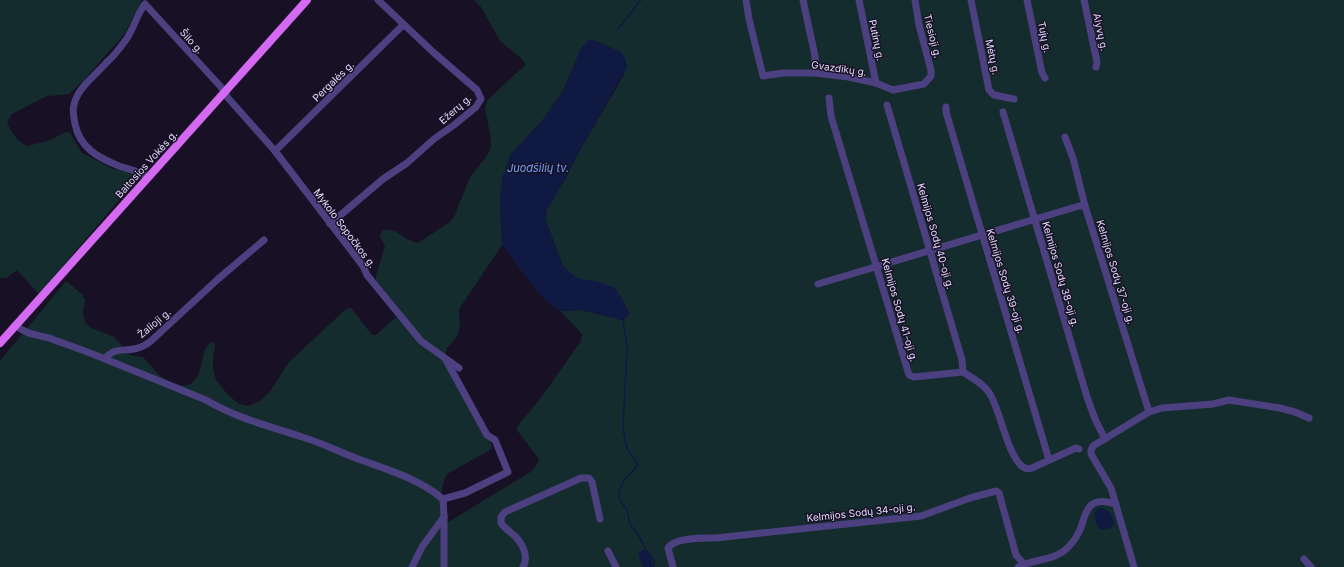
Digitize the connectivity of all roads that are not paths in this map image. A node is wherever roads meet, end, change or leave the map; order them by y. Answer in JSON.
{"nodes":[{"id":1,"x":307,"y":0,"type":"edge"},
{"id":2,"x":378,"y":0,"type":"edge"},
{"id":3,"x":746,"y":0,"type":"edge"},
{"id":4,"x":803,"y":0,"type":"edge"},
{"id":5,"x":859,"y":0,"type":"edge"},
{"id":6,"x":914,"y":0,"type":"edge"},
{"id":7,"x":971,"y":0,"type":"edge"},
{"id":8,"x":1027,"y":0,"type":"edge"},
{"id":9,"x":1084,"y":0,"type":"edge"},
{"id":10,"x":403,"y":25,"type":"junction"},
{"id":11,"x":1096,"y":67,"type":"dead end"},
{"id":12,"x":815,"y":73,"type":"junction"},
{"id":13,"x":931,"y":76,"type":"joint"},
{"id":14,"x":1044,"y":78,"type":"dead end"},
{"id":15,"x":876,"y":83,"type":"junction"},
{"id":16,"x":224,"y":92,"type":"junction"},
{"id":17,"x":829,"y":98,"type":"dead end"},
{"id":18,"x":1014,"y":99,"type":"dead end"},
{"id":19,"x":887,"y":105,"type":"dead end"},
{"id":20,"x":946,"y":107,"type":"dead end"},
{"id":21,"x":1002,"y":112,"type":"dead end"},
{"id":22,"x":1065,"y":137,"type":"dead end"},
{"id":23,"x":275,"y":151,"type":"junction"},
{"id":24,"x":148,"y":178,"type":"junction"},
{"id":25,"x":1085,"y":206,"type":"junction"},
{"id":26,"x":1035,"y":220,"type":"junction"},
{"id":27,"x":330,"y":224,"type":"junction"},
{"id":28,"x":982,"y":236,"type":"junction"},
{"id":29,"x":264,"y":240,"type":"dead end"},
{"id":30,"x":930,"y":251,"type":"junction"},
{"id":31,"x":877,"y":267,"type":"junction"},
{"id":32,"x":818,"y":284,"type":"dead end"},
{"id":33,"x":15,"y":325,"type":"junction"},
{"id":34,"x":0,"y":343,"type":"edge"},
{"id":35,"x":445,"y":358,"type":"junction"},
{"id":36,"x":105,"y":359,"type":"junction"},
{"id":37,"x":459,"y":368,"type":"dead end"},
{"id":38,"x":963,"y":372,"type":"junction"},
{"id":39,"x":1149,"y":412,"type":"junction"},
{"id":40,"x":1309,"y":418,"type":"dead end"},
{"id":41,"x":1105,"y":439,"type":"junction"},
{"id":42,"x":1079,"y":448,"type":"dead end"},
{"id":43,"x":1049,"y":460,"type":"junction"},
{"id":44,"x":443,"y":499,"type":"junction"},
{"id":45,"x":1116,"y":504,"type":"junction"},
{"id":46,"x":444,"y":517,"type":"junction"},
{"id":47,"x":600,"y":519,"type":"dead end"},
{"id":48,"x":608,"y":551,"type":"dead end"},
{"id":49,"x":1304,"y":559,"type":"dead end"},
{"id":50,"x":1021,"y":565,"type":"edge"},
{"id":51,"x":412,"y":567,"type":"edge"},
{"id":52,"x":444,"y":567,"type":"edge"},
{"id":53,"x":523,"y":567,"type":"edge"},
{"id":54,"x":616,"y":567,"type":"edge"},
{"id":55,"x":673,"y":567,"type":"edge"},
{"id":56,"x":1134,"y":567,"type":"edge"},
{"id":57,"x":1311,"y":567,"type":"edge"}],
"edges":[{"from":1,"to":16,"type":"main road","name":"Baltosios Vokės g."},
{"from":2,"to":10,"type":"street","name":"Ežerų g."},
{"from":3,"to":12,"type":"street","name":"Gvazdikų g."},
{"from":4,"to":12,"type":"street"},
{"from":5,"to":15,"type":"street","name":"Putinų g."},
{"from":6,"to":13,"type":"street","name":"Tiesioji g."},
{"from":7,"to":18,"type":"street","name":"Mėtų g."},
{"from":8,"to":14,"type":"street","name":"Tujų g."},
{"from":9,"to":11,"type":"street","name":"Alyvų g."},
{"from":10,"to":23,"type":"street","name":"Pergalės g."},
{"from":10,"to":27,"type":"street","name":"Ežerų g."},
{"from":12,"to":15,"type":"street","name":"Gvazdikų g."},
{"from":13,"to":15,"type":"street","name":"Gvazdikų g."},
{"from":16,"to":23,"type":"street","name":"Mykolo Sopočkos g."},
{"from":16,"to":24,"type":"main road","name":"Baltosios Vokės g."},
{"from":16,"to":24,"type":"street","name":"Šilo g."},
{"from":17,"to":31,"type":"street","name":"Kelmijos Sodų 41-oji g."},
{"from":19,"to":30,"type":"street","name":"Kelmijos Sodų 40-oji g."},
{"from":20,"to":28,"type":"street","name":"Kelmijos Sodų 39-oji g."},
{"from":21,"to":26,"type":"street","name":"Kelmijos Sodų 38-oji g."},
{"from":22,"to":25,"type":"street","name":"Kelmijos Sodų 37-oji g."},
{"from":23,"to":27,"type":"street","name":"Mykolo Sopočkos g."},
{"from":24,"to":33,"type":"main road","name":"Baltosios Vokės g."},
{"from":25,"to":26,"type":"street"},
{"from":25,"to":39,"type":"street","name":"Kelmijos Sodų 37-oji g."},
{"from":26,"to":28,"type":"street"},
{"from":26,"to":41,"type":"street","name":"Kelmijos Sodų 38-oji g."},
{"from":27,"to":35,"type":"street","name":"Mykolo Sopočkos g."},
{"from":28,"to":30,"type":"street"},
{"from":28,"to":43,"type":"street","name":"Kelmijos Sodų 39-oji g."},
{"from":29,"to":36,"type":"street","name":"Žalioji g."},
{"from":30,"to":31,"type":"street"},
{"from":30,"to":38,"type":"street","name":"Kelmijos Sodų 40-oji g."},
{"from":31,"to":32,"type":"street"},
{"from":31,"to":38,"type":"street","name":"Kelmijos Sodų 41-oji g."},
{"from":33,"to":34,"type":"main road","name":"Baltosios Vokės g."},
{"from":33,"to":36,"type":"street"},
{"from":35,"to":37,"type":"street","name":"Mykolo Sopočkos g."},
{"from":35,"to":44,"type":"street"},
{"from":36,"to":44,"type":"street"},
{"from":38,"to":43,"type":"street"},
{"from":39,"to":40,"type":"street"},
{"from":39,"to":41,"type":"street"},
{"from":41,"to":45,"type":"street"},
{"from":42,"to":43,"type":"street"},
{"from":44,"to":46,"type":"street"},
{"from":45,"to":50,"type":"street","name":"Kelmijos Sodų 34-oji g."},
{"from":45,"to":56,"type":"street"},
{"from":46,"to":51,"type":"street"},
{"from":46,"to":52,"type":"street"},
{"from":47,"to":53,"type":"street"},
{"from":48,"to":54,"type":"street"},
{"from":49,"to":57,"type":"street"},
{"from":50,"to":55,"type":"street","name":"Kelmijos Sodų 34-oji g."}]}
